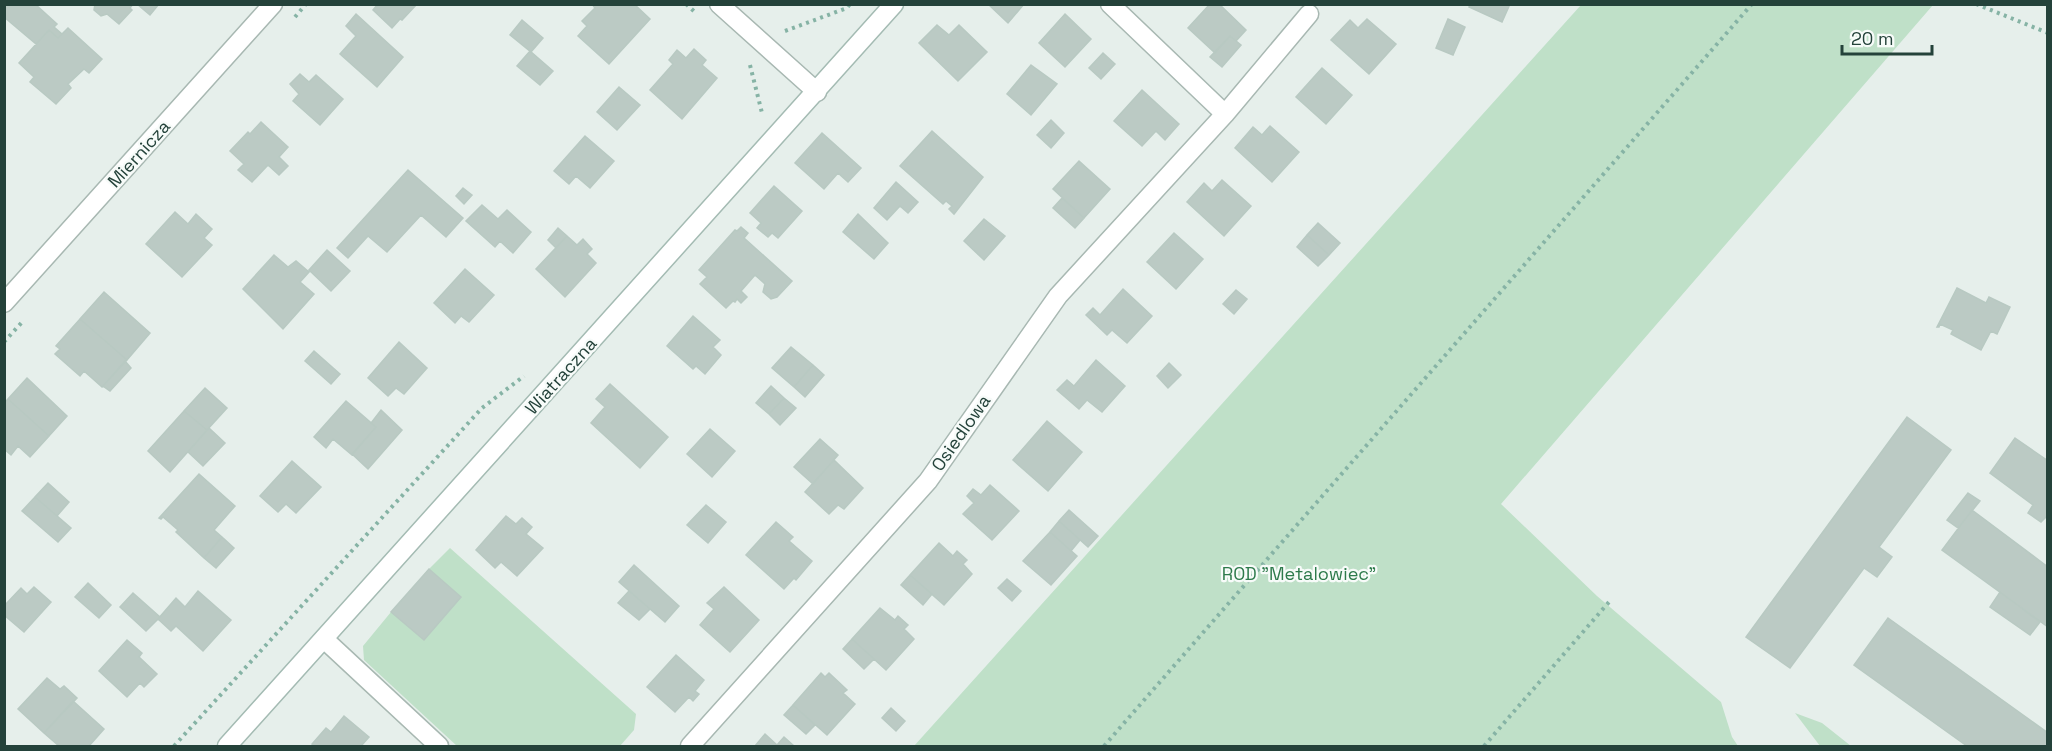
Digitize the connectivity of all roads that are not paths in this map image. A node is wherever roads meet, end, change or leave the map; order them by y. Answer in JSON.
{"nodes":[{"id":1,"x":273,"y":4,"type":"edge"},
{"id":2,"x":719,"y":4,"type":"edge"},
{"id":3,"x":894,"y":4,"type":"edge"},
{"id":4,"x":1110,"y":4,"type":"edge"},
{"id":5,"x":1310,"y":14,"type":"dead end"},
{"id":6,"x":817,"y":92,"type":"junction"},
{"id":7,"x":1224,"y":114,"type":"junction"},
{"id":8,"x":4,"y":303,"type":"edge"},
{"id":9,"x":324,"y":639,"type":"junction"},
{"id":10,"x":227,"y":747,"type":"edge"},
{"id":11,"x":439,"y":747,"type":"edge"},
{"id":12,"x":690,"y":747,"type":"edge"}],
"edges":[{"from":1,"to":8,"type":"street","name":"Miernicza"},
{"from":2,"to":6,"type":"street"},
{"from":3,"to":6,"type":"street","name":"Wiatraczna"},
{"from":4,"to":7,"type":"street"},
{"from":5,"to":7,"type":"street","name":"Osiedlowa"},
{"from":6,"to":9,"type":"street","name":"Wiatraczna"},
{"from":7,"to":12,"type":"street","name":"Osiedlowa"},
{"from":9,"to":10,"type":"street","name":"Wiatraczna"},
{"from":9,"to":11,"type":"street"}]}
